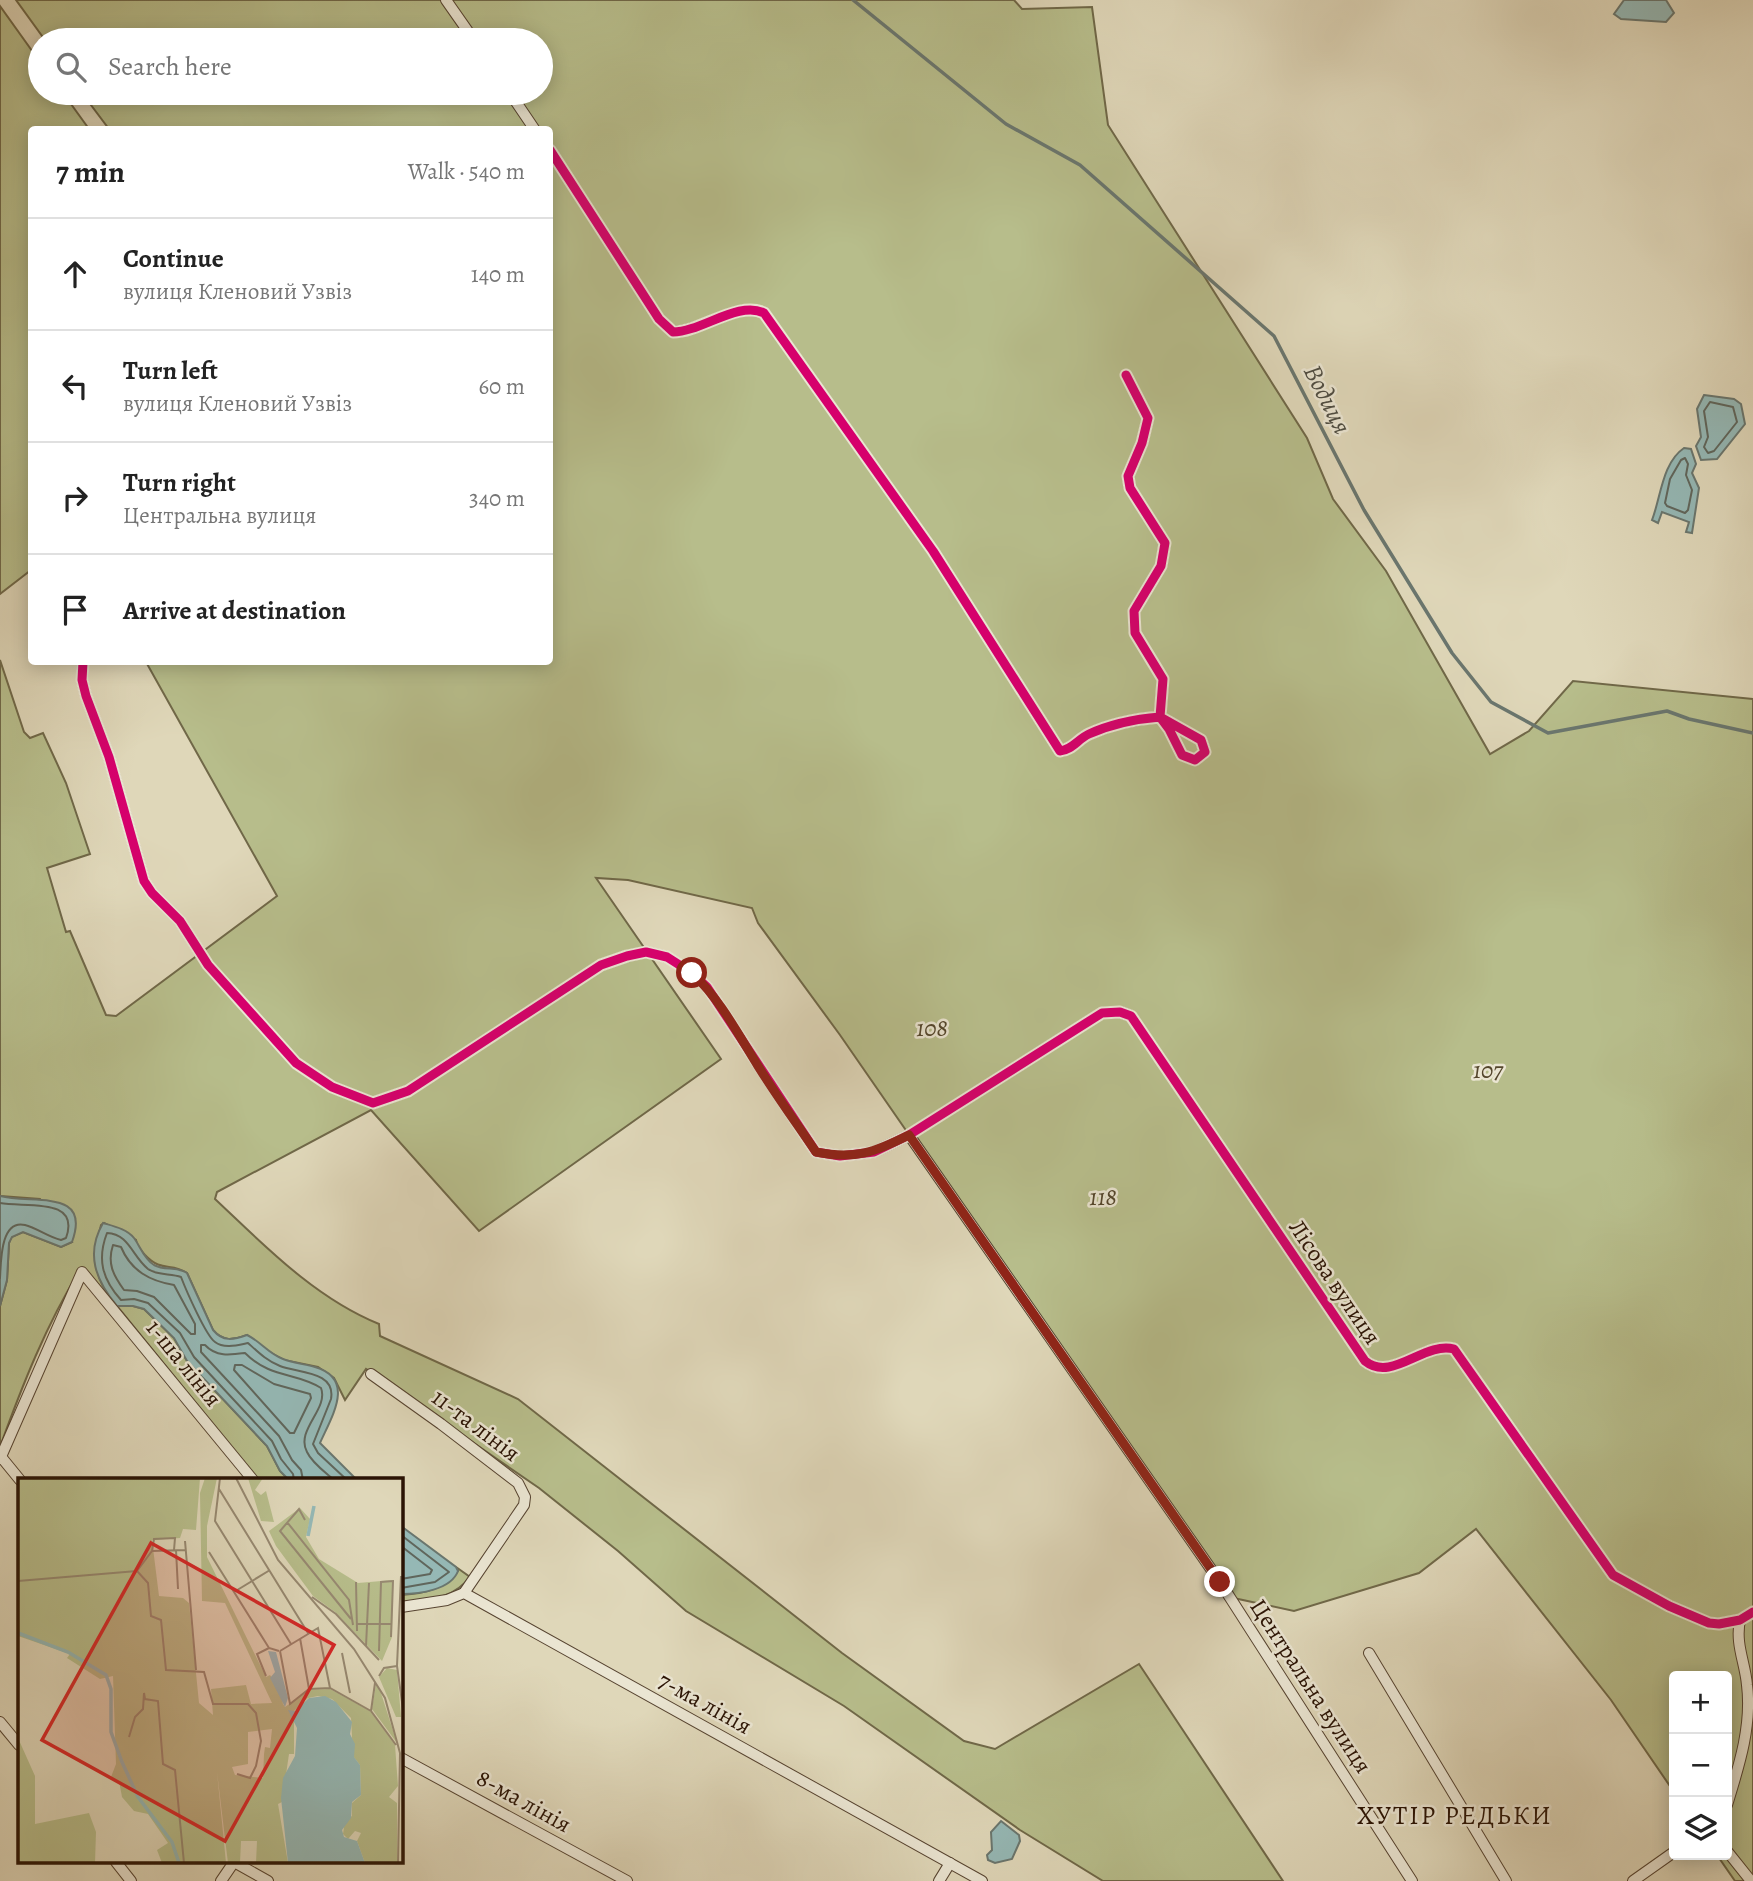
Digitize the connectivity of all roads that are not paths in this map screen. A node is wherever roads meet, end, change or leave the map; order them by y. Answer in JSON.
{"nodes":[{"id":1,"x":446,"y":0,"type":"edge"},
{"id":2,"x":466,"y":28,"type":"edge"},
{"id":3,"x":518,"y":105,"type":"edge"},
{"id":4,"x":532,"y":126,"type":"edge"},
{"id":5,"x":553,"y":155,"type":"edge"},
{"id":6,"x":1126,"y":375,"type":"dead end"},
{"id":7,"x":83,"y":665,"type":"edge"},
{"id":8,"x":1160,"y":717,"type":"junction"},
{"id":9,"x":909,"y":1135,"type":"junction"},
{"id":10,"x":371,"y":1374,"type":"dead end"},
{"id":11,"x":1,"y":1458,"type":"edge"},
{"id":12,"x":18,"y":1478,"type":"edge"},
{"id":13,"x":251,"y":1478,"type":"edge"},
{"id":14,"x":464,"y":1593,"type":"junction"},
{"id":15,"x":402,"y":1606,"type":"edge"},
{"id":16,"x":1753,"y":1612,"type":"edge"},
{"id":17,"x":1740,"y":1620,"type":"junction"},
{"id":18,"x":1369,"y":1653,"type":"dead end"},
{"id":19,"x":0,"y":1722,"type":"edge"},
{"id":20,"x":18,"y":1744,"type":"edge"},
{"id":21,"x":402,"y":1759,"type":"edge"},
{"id":22,"x":1729,"y":1797,"type":"edge"},
{"id":23,"x":1669,"y":1856,"type":"edge"},
{"id":24,"x":1732,"y":1857,"type":"edge"},
{"id":25,"x":950,"y":1863,"type":"junction"},
{"id":26,"x":118,"y":1864,"type":"edge"},
{"id":27,"x":233,"y":1864,"type":"edge"},
{"id":28,"x":238,"y":1864,"type":"edge"},
{"id":29,"x":131,"y":1881,"type":"edge"},
{"id":30,"x":221,"y":1881,"type":"edge"},
{"id":31,"x":268,"y":1881,"type":"edge"},
{"id":32,"x":627,"y":1881,"type":"edge"},
{"id":33,"x":939,"y":1881,"type":"edge"},
{"id":34,"x":982,"y":1881,"type":"edge"},
{"id":35,"x":1412,"y":1881,"type":"edge"},
{"id":36,"x":1506,"y":1881,"type":"edge"},
{"id":37,"x":1633,"y":1881,"type":"edge"},
{"id":38,"x":1751,"y":1881,"type":"edge"}],
"edges":[{"from":1,"to":2,"type":"street"},
{"from":3,"to":4,"type":"street"},
{"from":5,"to":8,"type":"street"},
{"from":6,"to":8,"type":"street"},
{"from":7,"to":9,"type":"street"},
{"from":8,"to":8,"type":"street"},
{"from":9,"to":17,"type":"street","name":"Лісова вулиця"},
{"from":9,"to":35,"type":"street","name":"Центральна вулиця"},
{"from":10,"to":14,"type":"street","name":"11-та лінія"},
{"from":11,"to":12,"type":"street"},
{"from":11,"to":13,"type":"street","name":"1-ша лінія"},
{"from":14,"to":15,"type":"street"},
{"from":14,"to":25,"type":"street","name":"7-ма лінія"},
{"from":16,"to":17,"type":"street"},
{"from":17,"to":22,"type":"street"},
{"from":18,"to":36,"type":"street"},
{"from":19,"to":20,"type":"street"},
{"from":21,"to":32,"type":"street","name":"8-ма лінія"},
{"from":23,"to":37,"type":"street"},
{"from":24,"to":38,"type":"street"},
{"from":25,"to":33,"type":"street"},
{"from":25,"to":34,"type":"street","name":"7-ма лінія"},
{"from":26,"to":29,"type":"street"},
{"from":27,"to":30,"type":"street"},
{"from":28,"to":31,"type":"street"}]}
